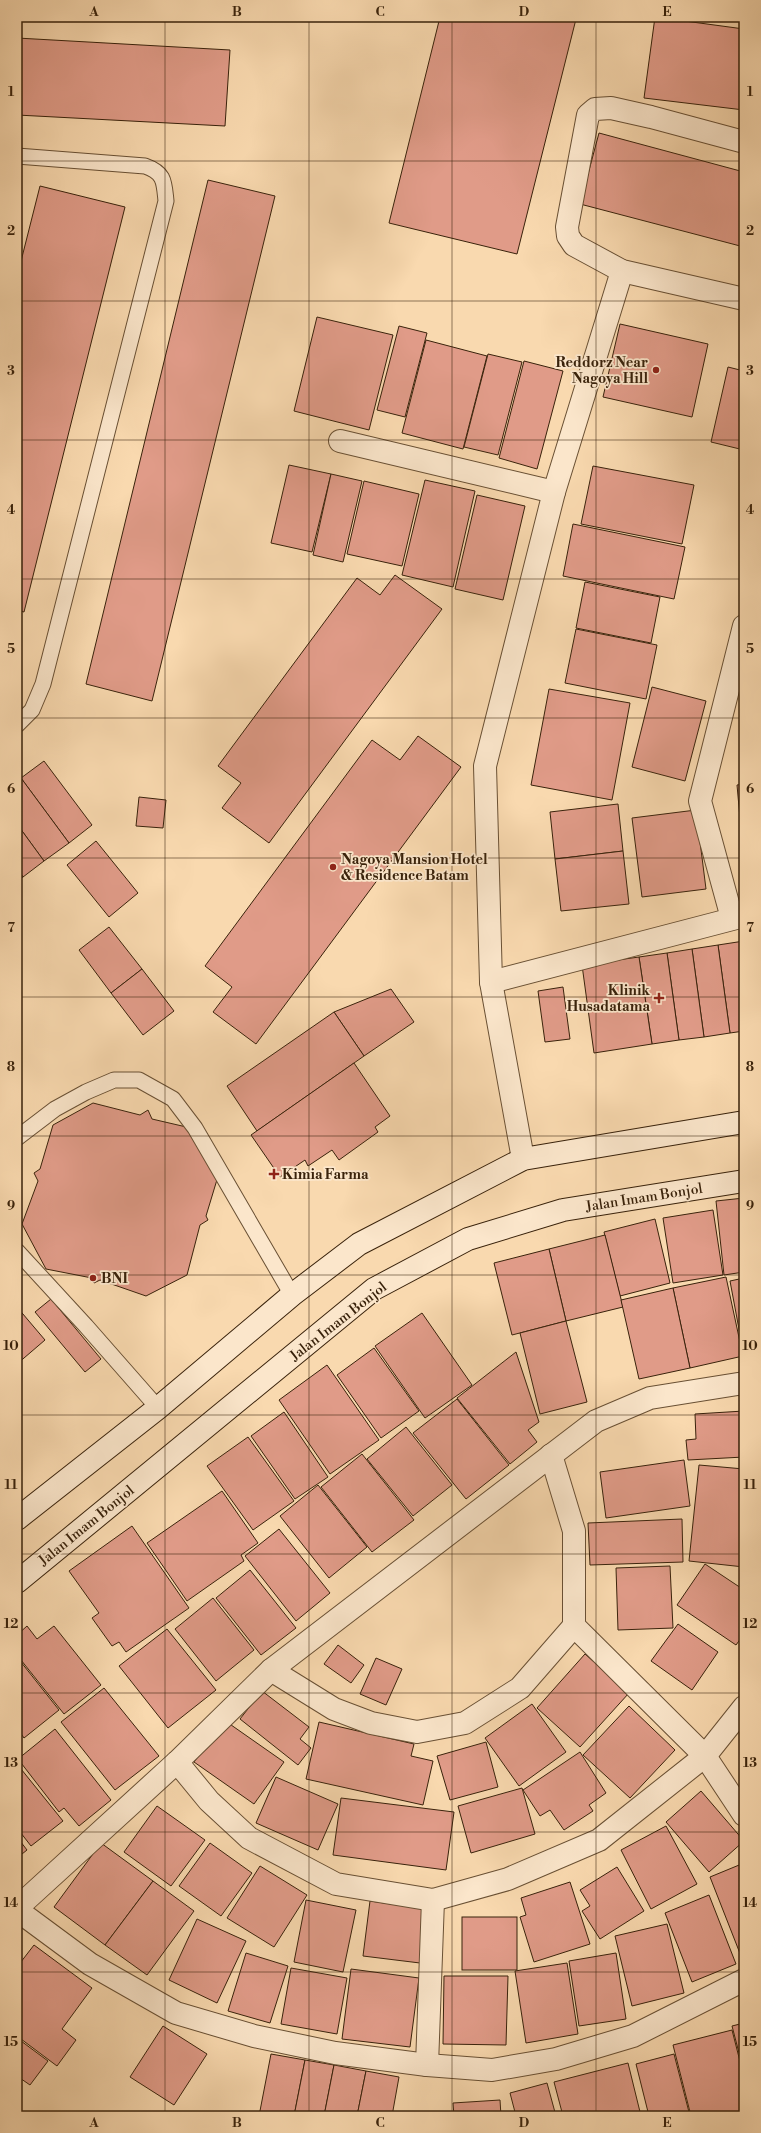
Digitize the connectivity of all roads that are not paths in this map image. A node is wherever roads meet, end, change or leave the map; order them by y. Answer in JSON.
{"nodes":[{"id":1,"x":744,"y":142,"type":"edge"},
{"id":2,"x":17,"y":156,"type":"edge"},
{"id":3,"x":622,"y":271,"type":"junction"},
{"id":4,"x":744,"y":299,"type":"edge"},
{"id":5,"x":340,"y":441,"type":"dead end"},
{"id":6,"x":554,"y":492,"type":"junction"},
{"id":7,"x":744,"y":626,"type":"edge"},
{"id":8,"x":17,"y":725,"type":"edge"},
{"id":9,"x":738,"y":917,"type":"edge"},
{"id":10,"x":491,"y":982,"type":"junction"},
{"id":11,"x":744,"y":1122,"type":"edge"},
{"id":12,"x":17,"y":1138,"type":"edge"},
{"id":13,"x":523,"y":1159,"type":"junction"},
{"id":14,"x":744,"y":1181,"type":"edge"},
{"id":15,"x":17,"y":1251,"type":"edge"},
{"id":16,"x":292,"y":1295,"type":"junction"},
{"id":17,"x":744,"y":1383,"type":"edge"},
{"id":18,"x":158,"y":1408,"type":"junction"},
{"id":19,"x":551,"y":1455,"type":"junction"},
{"id":20,"x":17,"y":1519,"type":"edge"},
{"id":21,"x":17,"y":1582,"type":"edge"},
{"id":22,"x":574,"y":1626,"type":"junction"},
{"id":23,"x":270,"y":1670,"type":"junction"},
{"id":24,"x":744,"y":1707,"type":"edge"},
{"id":25,"x":705,"y":1756,"type":"junction"},
{"id":26,"x":177,"y":1762,"type":"junction"},
{"id":27,"x":744,"y":1814,"type":"edge"},
{"id":28,"x":433,"y":1900,"type":"junction"},
{"id":29,"x":17,"y":1909,"type":"edge"},
{"id":30,"x":744,"y":1980,"type":"edge"},
{"id":31,"x":427,"y":2065,"type":"junction"}],
"edges":[{"from":1,"to":3,"type":"street"},
{"from":2,"to":8,"type":"lane"},
{"from":3,"to":4,"type":"street"},
{"from":3,"to":6,"type":"street"},
{"from":5,"to":6,"type":"street"},
{"from":6,"to":10,"type":"street"},
{"from":7,"to":9,"type":"street"},
{"from":9,"to":10,"type":"street"},
{"from":10,"to":13,"type":"street"},
{"from":11,"to":13,"type":"street"},
{"from":12,"to":16,"type":"lane"},
{"from":13,"to":16,"type":"street"},
{"from":14,"to":21,"type":"street","name":"Jalan Imam Bonjol"},
{"from":15,"to":18,"type":"lane"},
{"from":16,"to":18,"type":"street"},
{"from":17,"to":19,"type":"street"},
{"from":18,"to":20,"type":"street"},
{"from":19,"to":22,"type":"street"},
{"from":19,"to":23,"type":"street"},
{"from":22,"to":23,"type":"street"},
{"from":22,"to":25,"type":"street"},
{"from":23,"to":26,"type":"street"},
{"from":24,"to":25,"type":"street"},
{"from":25,"to":27,"type":"street"},
{"from":25,"to":28,"type":"street"},
{"from":26,"to":28,"type":"street"},
{"from":26,"to":29,"type":"street"},
{"from":28,"to":31,"type":"street"},
{"from":29,"to":31,"type":"street"},
{"from":30,"to":31,"type":"street"}]}
